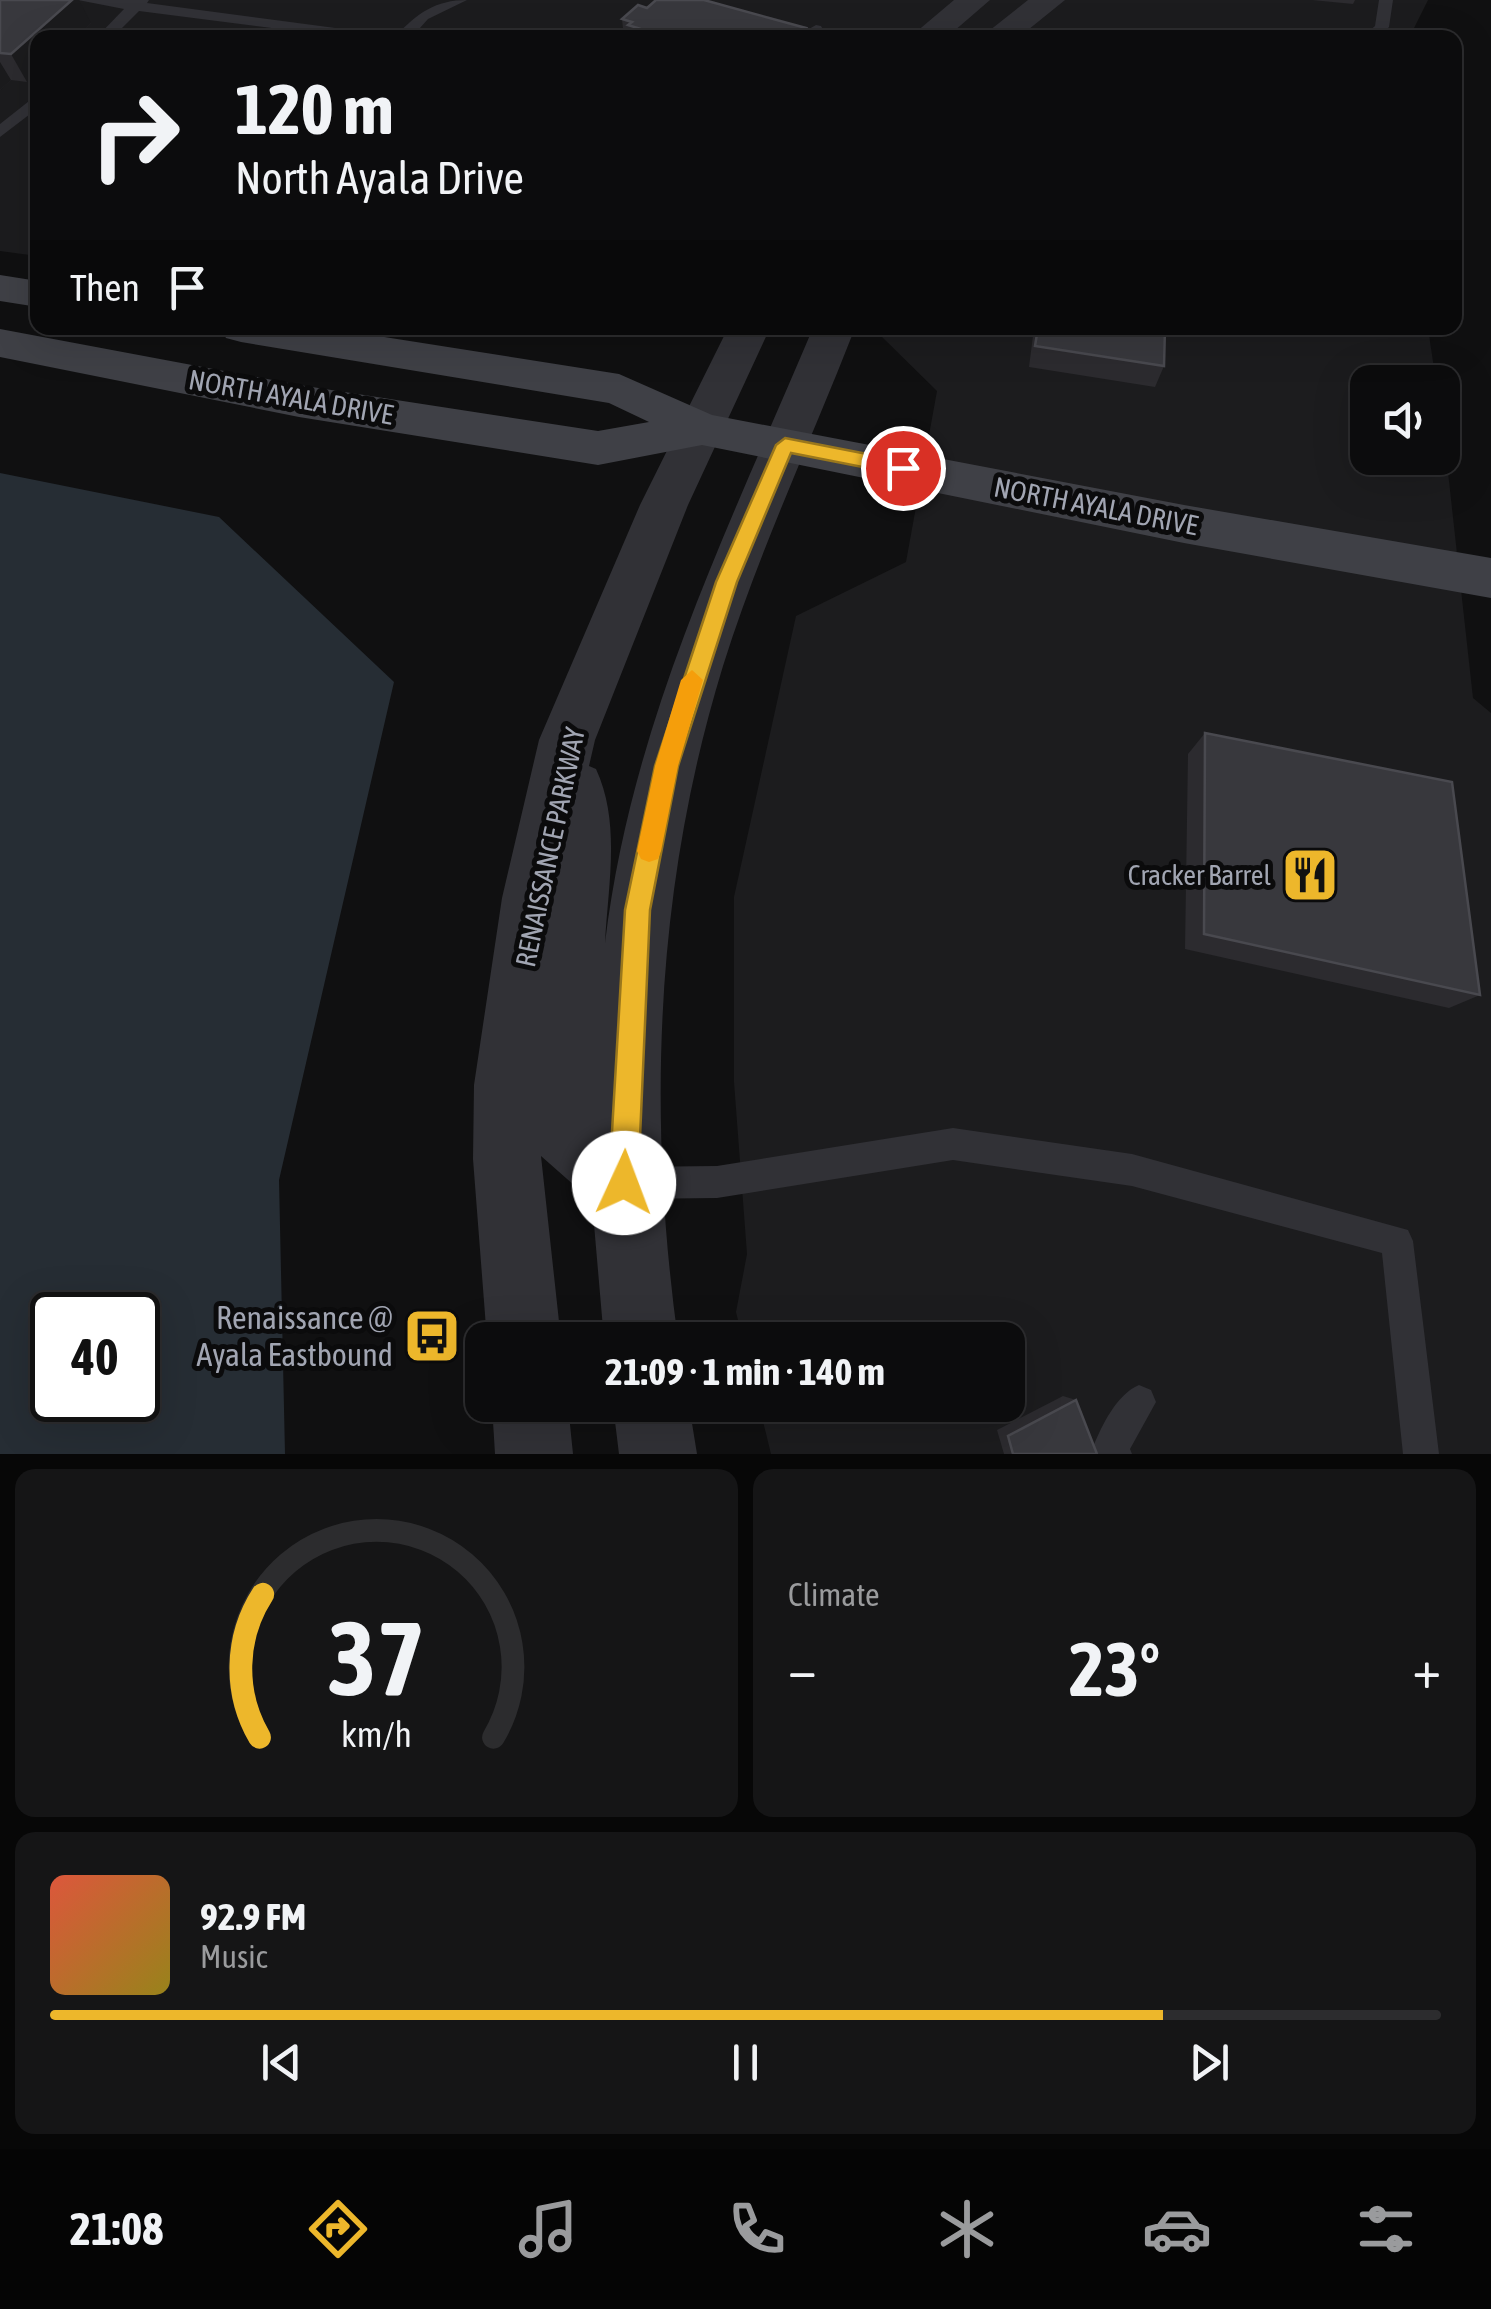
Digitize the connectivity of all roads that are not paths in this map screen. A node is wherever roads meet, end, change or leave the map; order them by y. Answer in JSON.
{"nodes":[{"id":1,"x":85,"y":0,"type":"edge"},
{"id":2,"x":460,"y":0,"type":"edge"},
{"id":3,"x":974,"y":0,"type":"edge"},
{"id":4,"x":1049,"y":0,"type":"edge"},
{"id":5,"x":1386,"y":0,"type":"edge"},
{"id":6,"x":138,"y":3,"type":"edge"},
{"id":7,"x":111,"y":30,"type":"edge"},
{"id":8,"x":332,"y":30,"type":"edge"},
{"id":9,"x":409,"y":30,"type":"edge"},
{"id":10,"x":935,"y":30,"type":"edge"},
{"id":11,"x":1007,"y":30,"type":"edge"},
{"id":12,"x":1379,"y":30,"type":"edge"},
{"id":13,"x":30,"y":106,"type":"edge"},
{"id":14,"x":0,"y":132,"type":"edge"},
{"id":15,"x":0,"y":288,"type":"edge"},
{"id":16,"x":30,"y":293,"type":"edge"},
{"id":17,"x":284,"y":335,"type":"edge"},
{"id":18,"x":745,"y":335,"type":"edge"},
{"id":19,"x":831,"y":335,"type":"edge"},
{"id":20,"x":0,"y":342,"type":"edge"},
{"id":21,"x":702,"y":429,"type":"junction"},
{"id":22,"x":785,"y":445,"type":"junction"},
{"id":23,"x":1491,"y":578,"type":"edge"},
{"id":24,"x":567,"y":740,"type":"junction"},
{"id":25,"x":624,"y":1183,"type":"junction"},
{"id":26,"x":522,"y":1322,"type":"edge"},
{"id":27,"x":639,"y":1322,"type":"edge"},
{"id":28,"x":1139,"y":1402,"type":"dead end"},
{"id":29,"x":531,"y":1422,"type":"edge"},
{"id":30,"x":653,"y":1422,"type":"edge"},
{"id":31,"x":534,"y":1454,"type":"edge"},
{"id":32,"x":658,"y":1454,"type":"edge"},
{"id":33,"x":1114,"y":1454,"type":"edge"},
{"id":34,"x":1422,"y":1454,"type":"edge"}],
"edges":[{"from":1,"to":6,"type":"lane"},
{"from":2,"to":9,"type":"lane"},
{"from":3,"to":10,"type":"street"},
{"from":4,"to":11,"type":"street"},
{"from":5,"to":12,"type":"lane"},
{"from":6,"to":7,"type":"lane"},
{"from":6,"to":8,"type":"lane"},
{"from":13,"to":14,"type":"lane"},
{"from":15,"to":16,"type":"main road"},
{"from":17,"to":21,"type":"main road","name":"NORTH AYALA DRIVE"},
{"from":18,"to":21,"type":"street","name":"RENAISSANCE PARKWAY"},
{"from":19,"to":22,"type":"street"},
{"from":20,"to":21,"type":"main road","name":"NORTH AYALA DRIVE"},
{"from":21,"to":22,"type":"main road","name":"NORTH AYALA DRIVE"},
{"from":21,"to":24,"type":"street","name":"RENAISSANCE PARKWAY"},
{"from":22,"to":23,"type":"main road","name":"NORTH AYALA DRIVE"},
{"from":22,"to":25,"type":"street"},
{"from":24,"to":25,"type":"street"},
{"from":24,"to":26,"type":"street","name":"RENAISSANCE PARKWAY"},
{"from":25,"to":27,"type":"street"},
{"from":25,"to":34,"type":"lane"},
{"from":28,"to":33,"type":"lane"},
{"from":29,"to":31,"type":"street"},
{"from":30,"to":32,"type":"street"}]}
